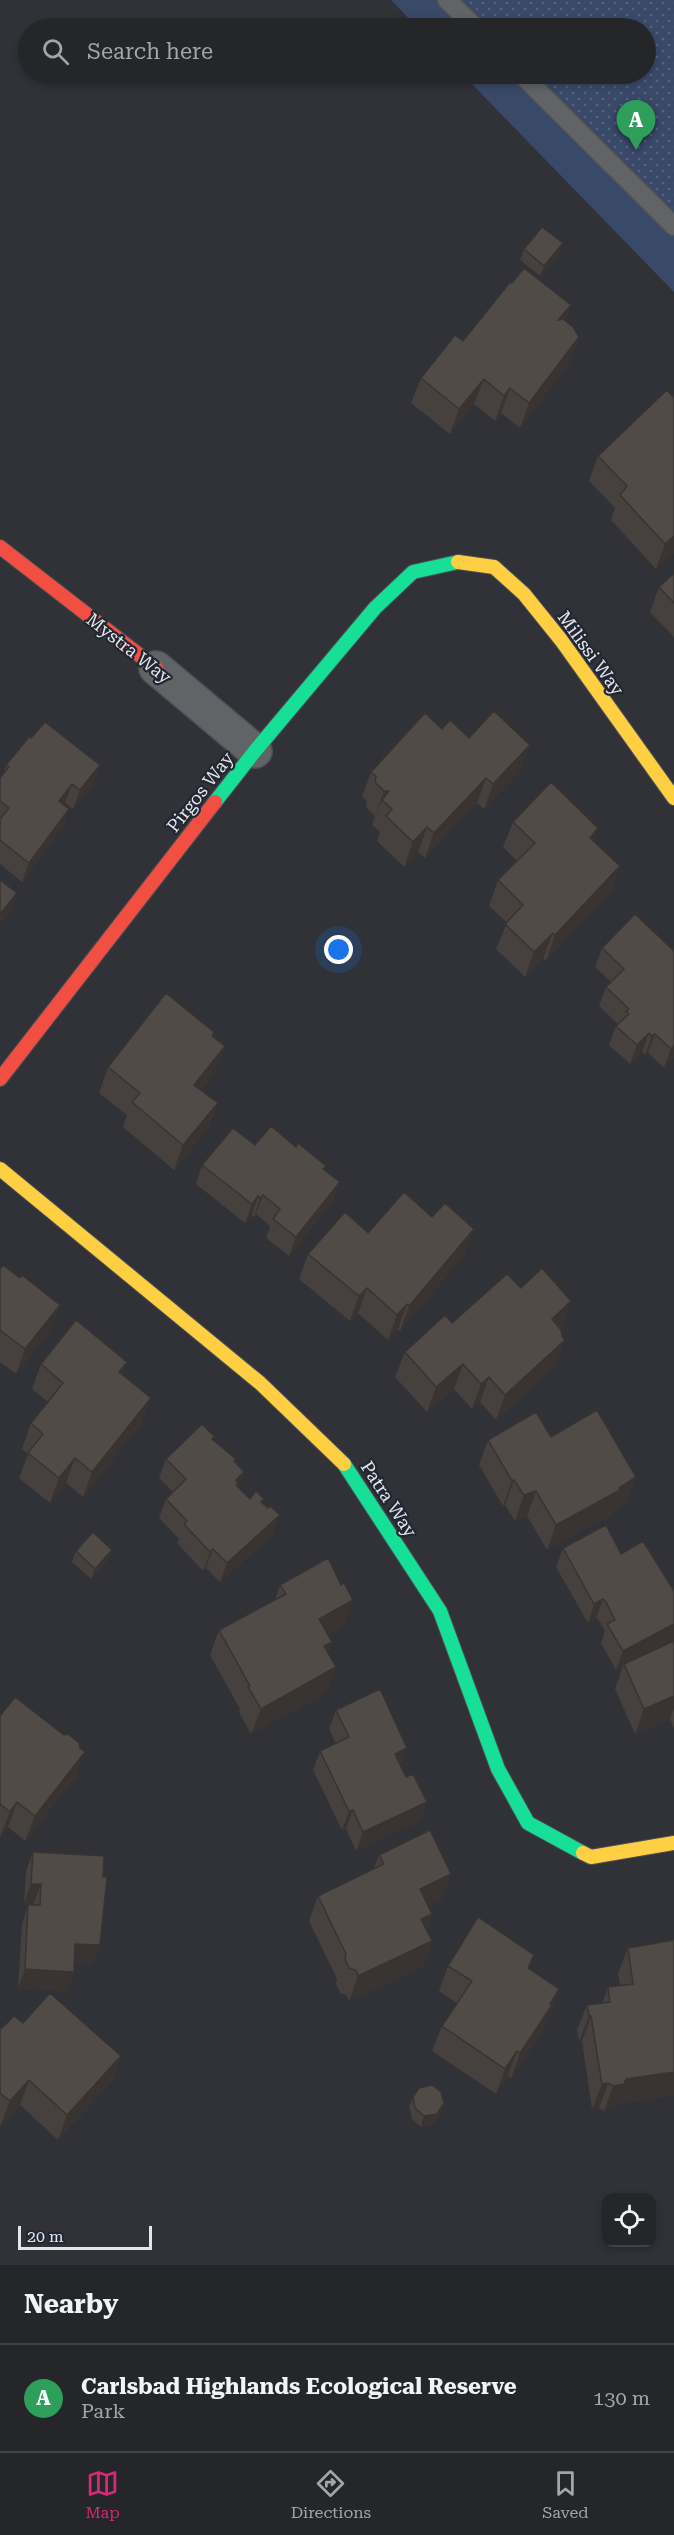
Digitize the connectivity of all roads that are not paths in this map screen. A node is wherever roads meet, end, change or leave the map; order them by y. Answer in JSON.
{"nodes":[{"id":1,"x":447,"y":0,"type":"edge"},
{"id":2,"x":466,"y":18,"type":"edge"},
{"id":3,"x":531,"y":84,"type":"edge"},
{"id":4,"x":674,"y":226,"type":"edge"},
{"id":5,"x":0,"y":547,"type":"edge"},
{"id":6,"x":455,"y":562,"type":"joint"},
{"id":7,"x":156,"y":668,"type":"joint"},
{"id":8,"x":255,"y":751,"type":"junction"},
{"id":9,"x":674,"y":798,"type":"edge"},
{"id":10,"x":0,"y":1079,"type":"edge"},
{"id":11,"x":0,"y":1169,"type":"edge"},
{"id":12,"x":674,"y":1843,"type":"edge"}],
"edges":[{"from":1,"to":2,"type":"lane"},
{"from":3,"to":4,"type":"lane"},
{"from":5,"to":7,"type":"street","name":"Mystra Way"},
{"from":6,"to":8,"type":"street","name":"Pirgos Way"},
{"from":6,"to":9,"type":"street","name":"Milissi Way"},
{"from":7,"to":8,"type":"street","name":"Mystra Way"},
{"from":8,"to":10,"type":"street","name":"Pirgos Way"},
{"from":11,"to":12,"type":"street","name":"Patra Way"}]}
